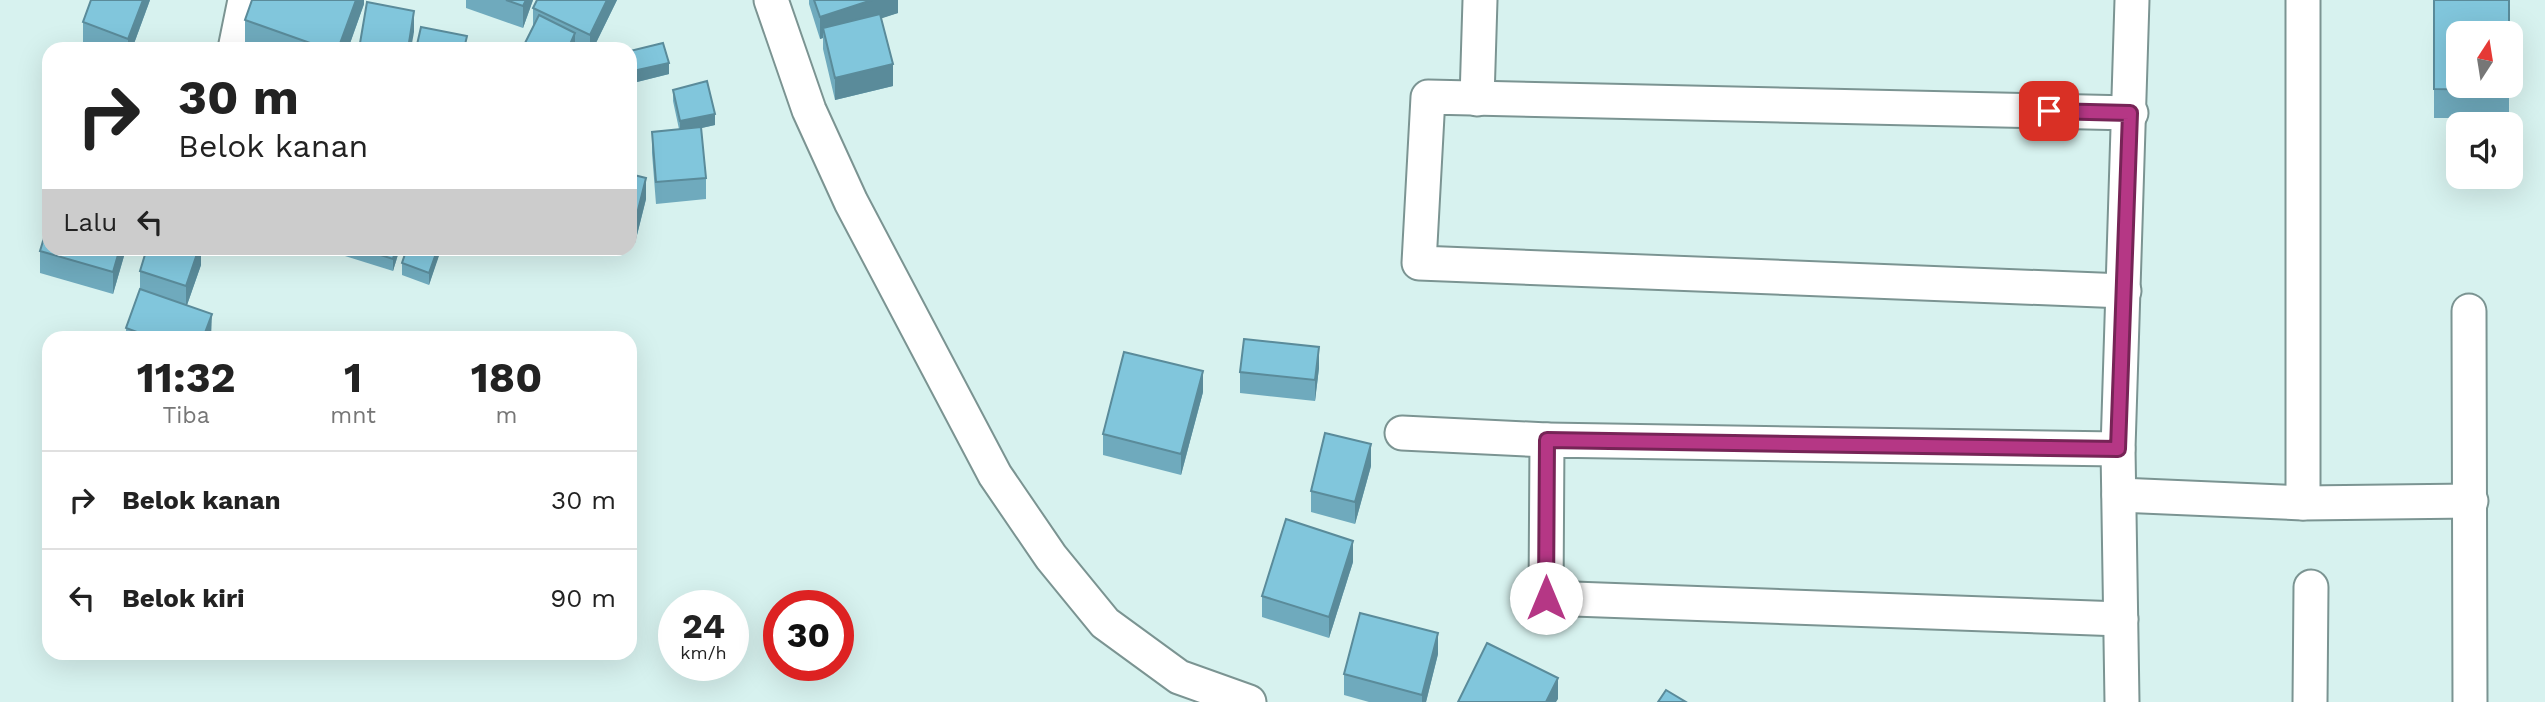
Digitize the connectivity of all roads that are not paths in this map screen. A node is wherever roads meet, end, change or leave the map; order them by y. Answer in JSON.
{"nodes":[{"id":1,"x":245,"y":0,"type":"edge"},
{"id":2,"x":771,"y":0,"type":"edge"},
{"id":3,"x":1480,"y":0,"type":"edge"},
{"id":4,"x":2132,"y":0,"type":"edge"},
{"id":5,"x":2303,"y":0,"type":"edge"},
{"id":6,"x":236,"y":42,"type":"edge"},
{"id":7,"x":1477,"y":99,"type":"junction"},
{"id":8,"x":2130,"y":113,"type":"junction"},
{"id":9,"x":2124,"y":291,"type":"junction"},
{"id":10,"x":2469,"y":311,"type":"dead end"},
{"id":11,"x":1402,"y":433,"type":"dead end"},
{"id":12,"x":1547,"y":440,"type":"junction"},
{"id":13,"x":2118,"y":449,"type":"junction"},
{"id":14,"x":2119,"y":495,"type":"junction"},
{"id":15,"x":2471,"y":501,"type":"junction"},
{"id":16,"x":2303,"y":503,"type":"junction"},
{"id":17,"x":2311,"y":587,"type":"dead end"},
{"id":18,"x":2120,"y":619,"type":"junction"},
{"id":19,"x":1249,"y":702,"type":"edge"},
{"id":20,"x":2122,"y":702,"type":"edge"},
{"id":21,"x":2309,"y":702,"type":"edge"},
{"id":22,"x":2470,"y":702,"type":"edge"}],
"edges":[{"from":1,"to":6,"type":"street"},
{"from":2,"to":19,"type":"street"},
{"from":3,"to":7,"type":"street"},
{"from":4,"to":8,"type":"street"},
{"from":5,"to":16,"type":"street"},
{"from":7,"to":8,"type":"street"},
{"from":7,"to":9,"type":"street"},
{"from":8,"to":9,"type":"street"},
{"from":9,"to":13,"type":"street"},
{"from":10,"to":15,"type":"street"},
{"from":11,"to":12,"type":"street"},
{"from":12,"to":13,"type":"street"},
{"from":12,"to":18,"type":"street"},
{"from":13,"to":14,"type":"street"},
{"from":14,"to":16,"type":"street"},
{"from":14,"to":18,"type":"street"},
{"from":15,"to":16,"type":"street"},
{"from":15,"to":22,"type":"street"},
{"from":17,"to":21,"type":"street"},
{"from":18,"to":20,"type":"street"}]}
